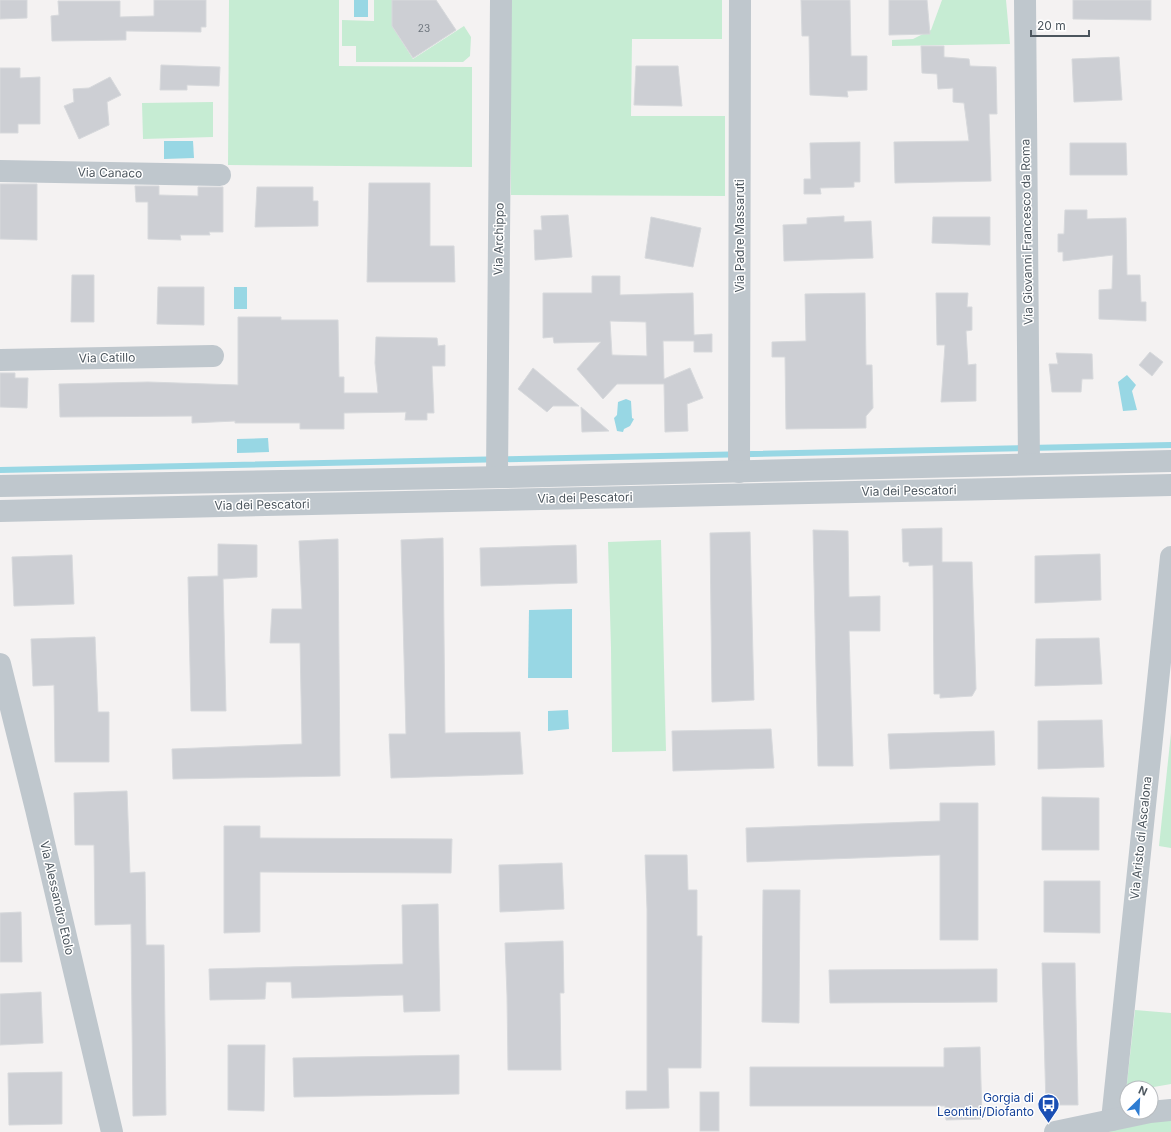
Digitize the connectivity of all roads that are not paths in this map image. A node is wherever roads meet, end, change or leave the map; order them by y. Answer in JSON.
{"nodes":[{"id":1,"x":501,"y":0,"type":"edge"},
{"id":2,"x":740,"y":0,"type":"edge"},
{"id":3,"x":1025,"y":0,"type":"edge"},
{"id":4,"x":0,"y":171,"type":"edge"},
{"id":5,"x":220,"y":175,"type":"dead end"},
{"id":6,"x":213,"y":356,"type":"dead end"},
{"id":7,"x":0,"y":360,"type":"edge"},
{"id":8,"x":1029,"y":458,"type":"junction"},
{"id":9,"x":739,"y":459,"type":"junction"},
{"id":10,"x":1171,"y":461,"type":"edge"},
{"id":11,"x":497,"y":465,"type":"junction"},
{"id":12,"x":1171,"y":485,"type":"edge"},
{"id":13,"x":0,"y":486,"type":"edge"},
{"id":14,"x":0,"y":510,"type":"edge"},
{"id":15,"x":1171,"y":557,"type":"edge"},
{"id":16,"x":0,"y":664,"type":"edge"},
{"id":17,"x":1171,"y":1110,"type":"edge"},
{"id":18,"x":1112,"y":1120,"type":"junction"},
{"id":19,"x":112,"y":1132,"type":"edge"},
{"id":20,"x":1055,"y":1132,"type":"edge"}],
"edges":[{"from":1,"to":11,"type":"street","name":"Via Archippo"},
{"from":2,"to":9,"type":"street","name":"Via Padre Massaruti"},
{"from":3,"to":8,"type":"street","name":"Via Giovanni Francesco da Roma"},
{"from":4,"to":5,"type":"street","name":"Via Canaco"},
{"from":6,"to":7,"type":"street","name":"Via Catillo"},
{"from":8,"to":9,"type":"street","name":"Via dei Pescatori"},
{"from":8,"to":10,"type":"street","name":"Via dei Pescatori"},
{"from":9,"to":11,"type":"street","name":"Via dei Pescatori"},
{"from":11,"to":13,"type":"street","name":"Via dei Pescatori"},
{"from":12,"to":14,"type":"street","name":"Via dei Pescatori"},
{"from":15,"to":18,"type":"street","name":"Via Aristo di Ascalona"},
{"from":16,"to":19,"type":"street","name":"Via Alessandro Etolo"},
{"from":17,"to":18,"type":"street"},
{"from":18,"to":20,"type":"street"}]}
